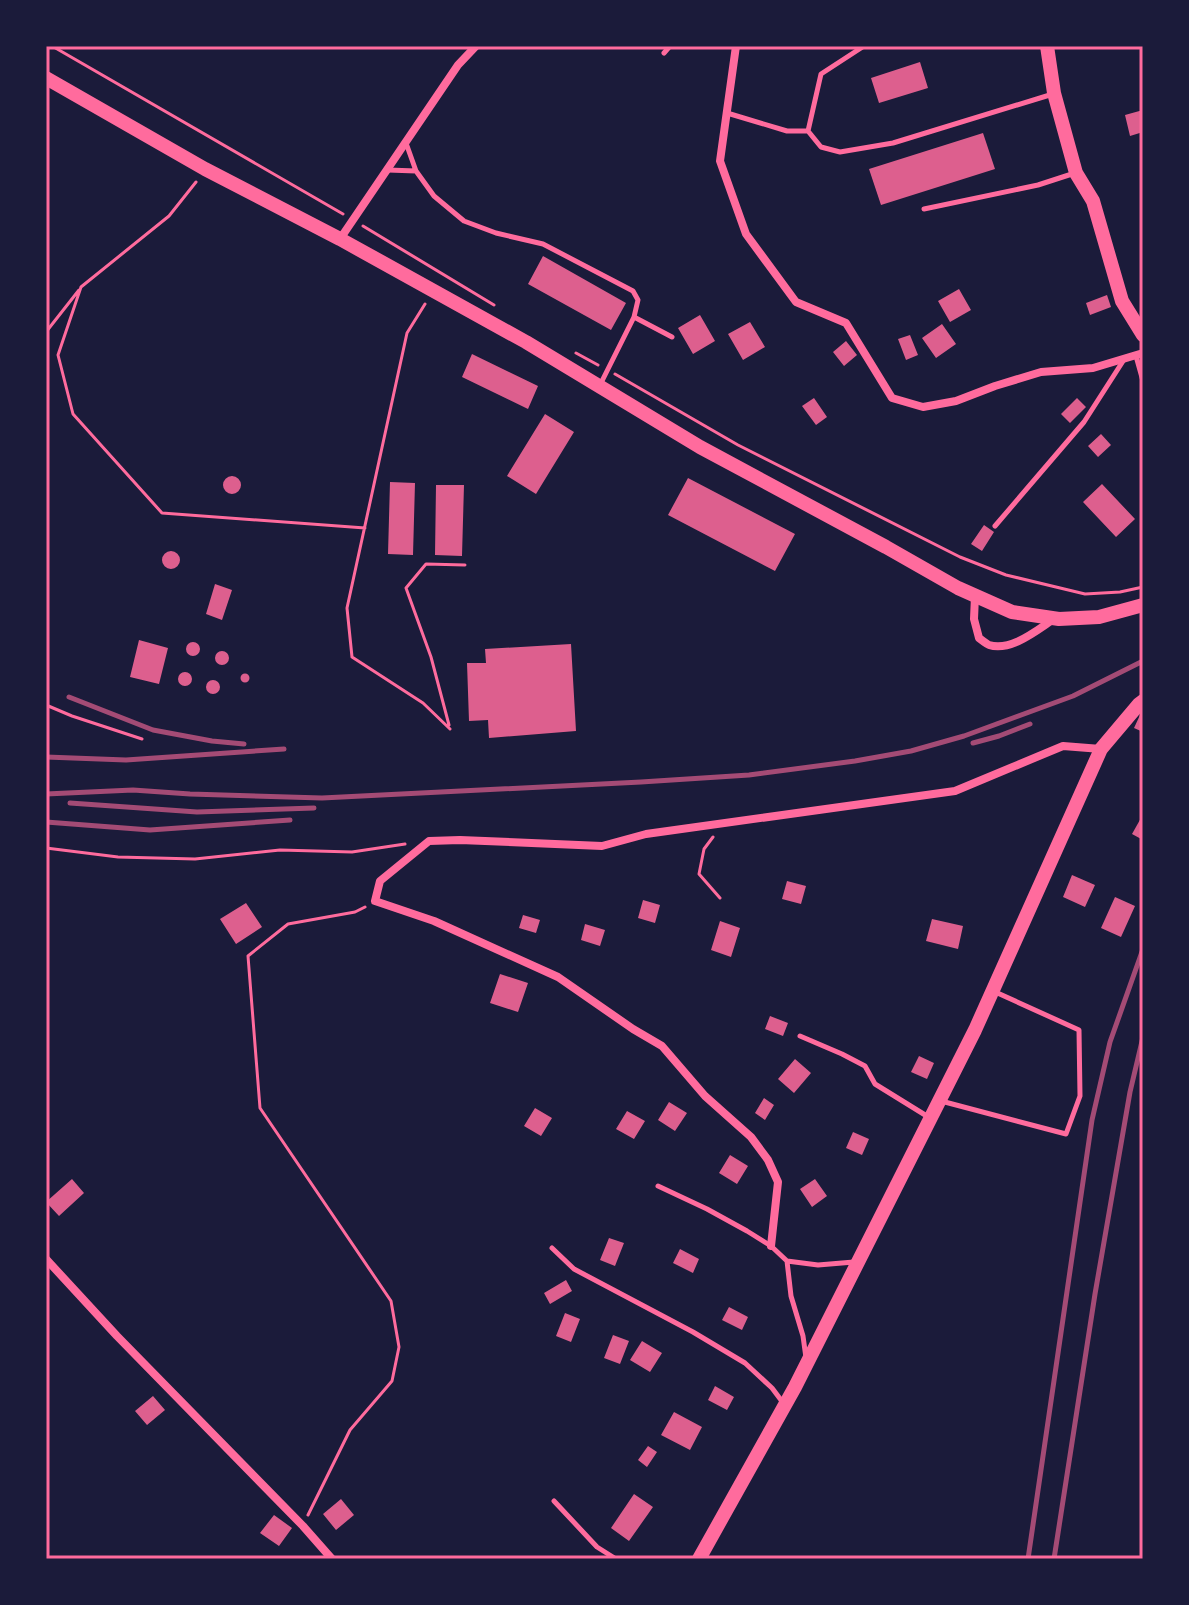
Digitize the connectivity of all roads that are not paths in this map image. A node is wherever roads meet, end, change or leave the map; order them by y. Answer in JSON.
{"nodes":[{"id":1,"x":476,"y":46,"type":"edge"},
{"id":2,"x":670,"y":46,"type":"edge"},
{"id":3,"x":736,"y":46,"type":"edge"},
{"id":4,"x":864,"y":46,"type":"edge"},
{"id":5,"x":1047,"y":46,"type":"edge"},
{"id":6,"x":664,"y":53,"type":"dead end"},
{"id":7,"x":46,"y":78,"type":"edge"},
{"id":8,"x":1054,"y":93,"type":"junction"},
{"id":9,"x":727,"y":113,"type":"junction"},
{"id":10,"x":808,"y":131,"type":"junction"},
{"id":11,"x":406,"y":142,"type":"junction"},
{"id":12,"x":387,"y":170,"type":"junction"},
{"id":13,"x":416,"y":171,"type":"junction"},
{"id":14,"x":1076,"y":173,"type":"junction"},
{"id":15,"x":924,"y":209,"type":"dead end"},
{"id":16,"x":340,"y":239,"type":"junction"},
{"id":17,"x":634,"y":317,"type":"junction"},
{"id":18,"x":1143,"y":335,"type":"edge"},
{"id":19,"x":672,"y":337,"type":"dead end"},
{"id":20,"x":1135,"y":355,"type":"edge"},
{"id":21,"x":1143,"y":381,"type":"edge"},
{"id":22,"x":600,"y":387,"type":"junction"},
{"id":23,"x":995,"y":526,"type":"dead end"},
{"id":24,"x":975,"y":596,"type":"junction"},
{"id":25,"x":1143,"y":605,"type":"edge"},
{"id":26,"x":1055,"y":619,"type":"junction"},
{"id":27,"x":1143,"y":701,"type":"edge"},
{"id":28,"x":1101,"y":749,"type":"junction"},
{"id":29,"x":993,"y":991,"type":"junction"},
{"id":30,"x":800,"y":1036,"type":"dead end"},
{"id":31,"x":940,"y":1101,"type":"junction"},
{"id":32,"x":931,"y":1118,"type":"junction"},
{"id":33,"x":658,"y":1186,"type":"dead end"},
{"id":34,"x":771,"y":1246,"type":"junction"},
{"id":35,"x":552,"y":1248,"type":"dead end"},
{"id":36,"x":46,"y":1259,"type":"edge"},
{"id":37,"x":787,"y":1261,"type":"junction"},
{"id":38,"x":859,"y":1262,"type":"junction"},
{"id":39,"x":807,"y":1363,"type":"junction"},
{"id":40,"x":785,"y":1404,"type":"junction"},
{"id":41,"x":554,"y":1501,"type":"dead end"},
{"id":42,"x":332,"y":1559,"type":"edge"},
{"id":43,"x":616,"y":1559,"type":"edge"},
{"id":44,"x":699,"y":1559,"type":"edge"}],
"edges":[{"from":1,"to":11,"type":"street"},
{"from":2,"to":6,"type":"lane"},
{"from":3,"to":9,"type":"street"},
{"from":4,"to":10,"type":"lane"},
{"from":5,"to":8,"type":"main road"},
{"from":7,"to":16,"type":"main road"},
{"from":8,"to":10,"type":"lane"},
{"from":8,"to":14,"type":"main road"},
{"from":9,"to":10,"type":"lane"},
{"from":9,"to":20,"type":"street"},
{"from":11,"to":12,"type":"street"},
{"from":11,"to":13,"type":"lane"},
{"from":12,"to":13,"type":"lane"},
{"from":12,"to":16,"type":"street"},
{"from":13,"to":17,"type":"lane"},
{"from":14,"to":15,"type":"lane"},
{"from":14,"to":18,"type":"main road"},
{"from":16,"to":22,"type":"main road"},
{"from":17,"to":19,"type":"lane"},
{"from":17,"to":22,"type":"lane"},
{"from":20,"to":21,"type":"lane"},
{"from":20,"to":23,"type":"lane"},
{"from":22,"to":24,"type":"main road"},
{"from":24,"to":26,"type":"main road"},
{"from":24,"to":26,"type":"street"},
{"from":25,"to":26,"type":"main road"},
{"from":27,"to":28,"type":"main road"},
{"from":28,"to":29,"type":"main road"},
{"from":28,"to":34,"type":"street"},
{"from":29,"to":31,"type":"main road"},
{"from":29,"to":31,"type":"lane"},
{"from":30,"to":32,"type":"lane"},
{"from":31,"to":32,"type":"main road"},
{"from":32,"to":38,"type":"main road"},
{"from":33,"to":34,"type":"lane"},
{"from":34,"to":37,"type":"lane"},
{"from":35,"to":40,"type":"lane"},
{"from":36,"to":42,"type":"street"},
{"from":37,"to":38,"type":"lane"},
{"from":37,"to":39,"type":"lane"},
{"from":38,"to":39,"type":"main road"},
{"from":39,"to":40,"type":"main road"},
{"from":40,"to":44,"type":"main road"},
{"from":41,"to":43,"type":"lane"}]}
